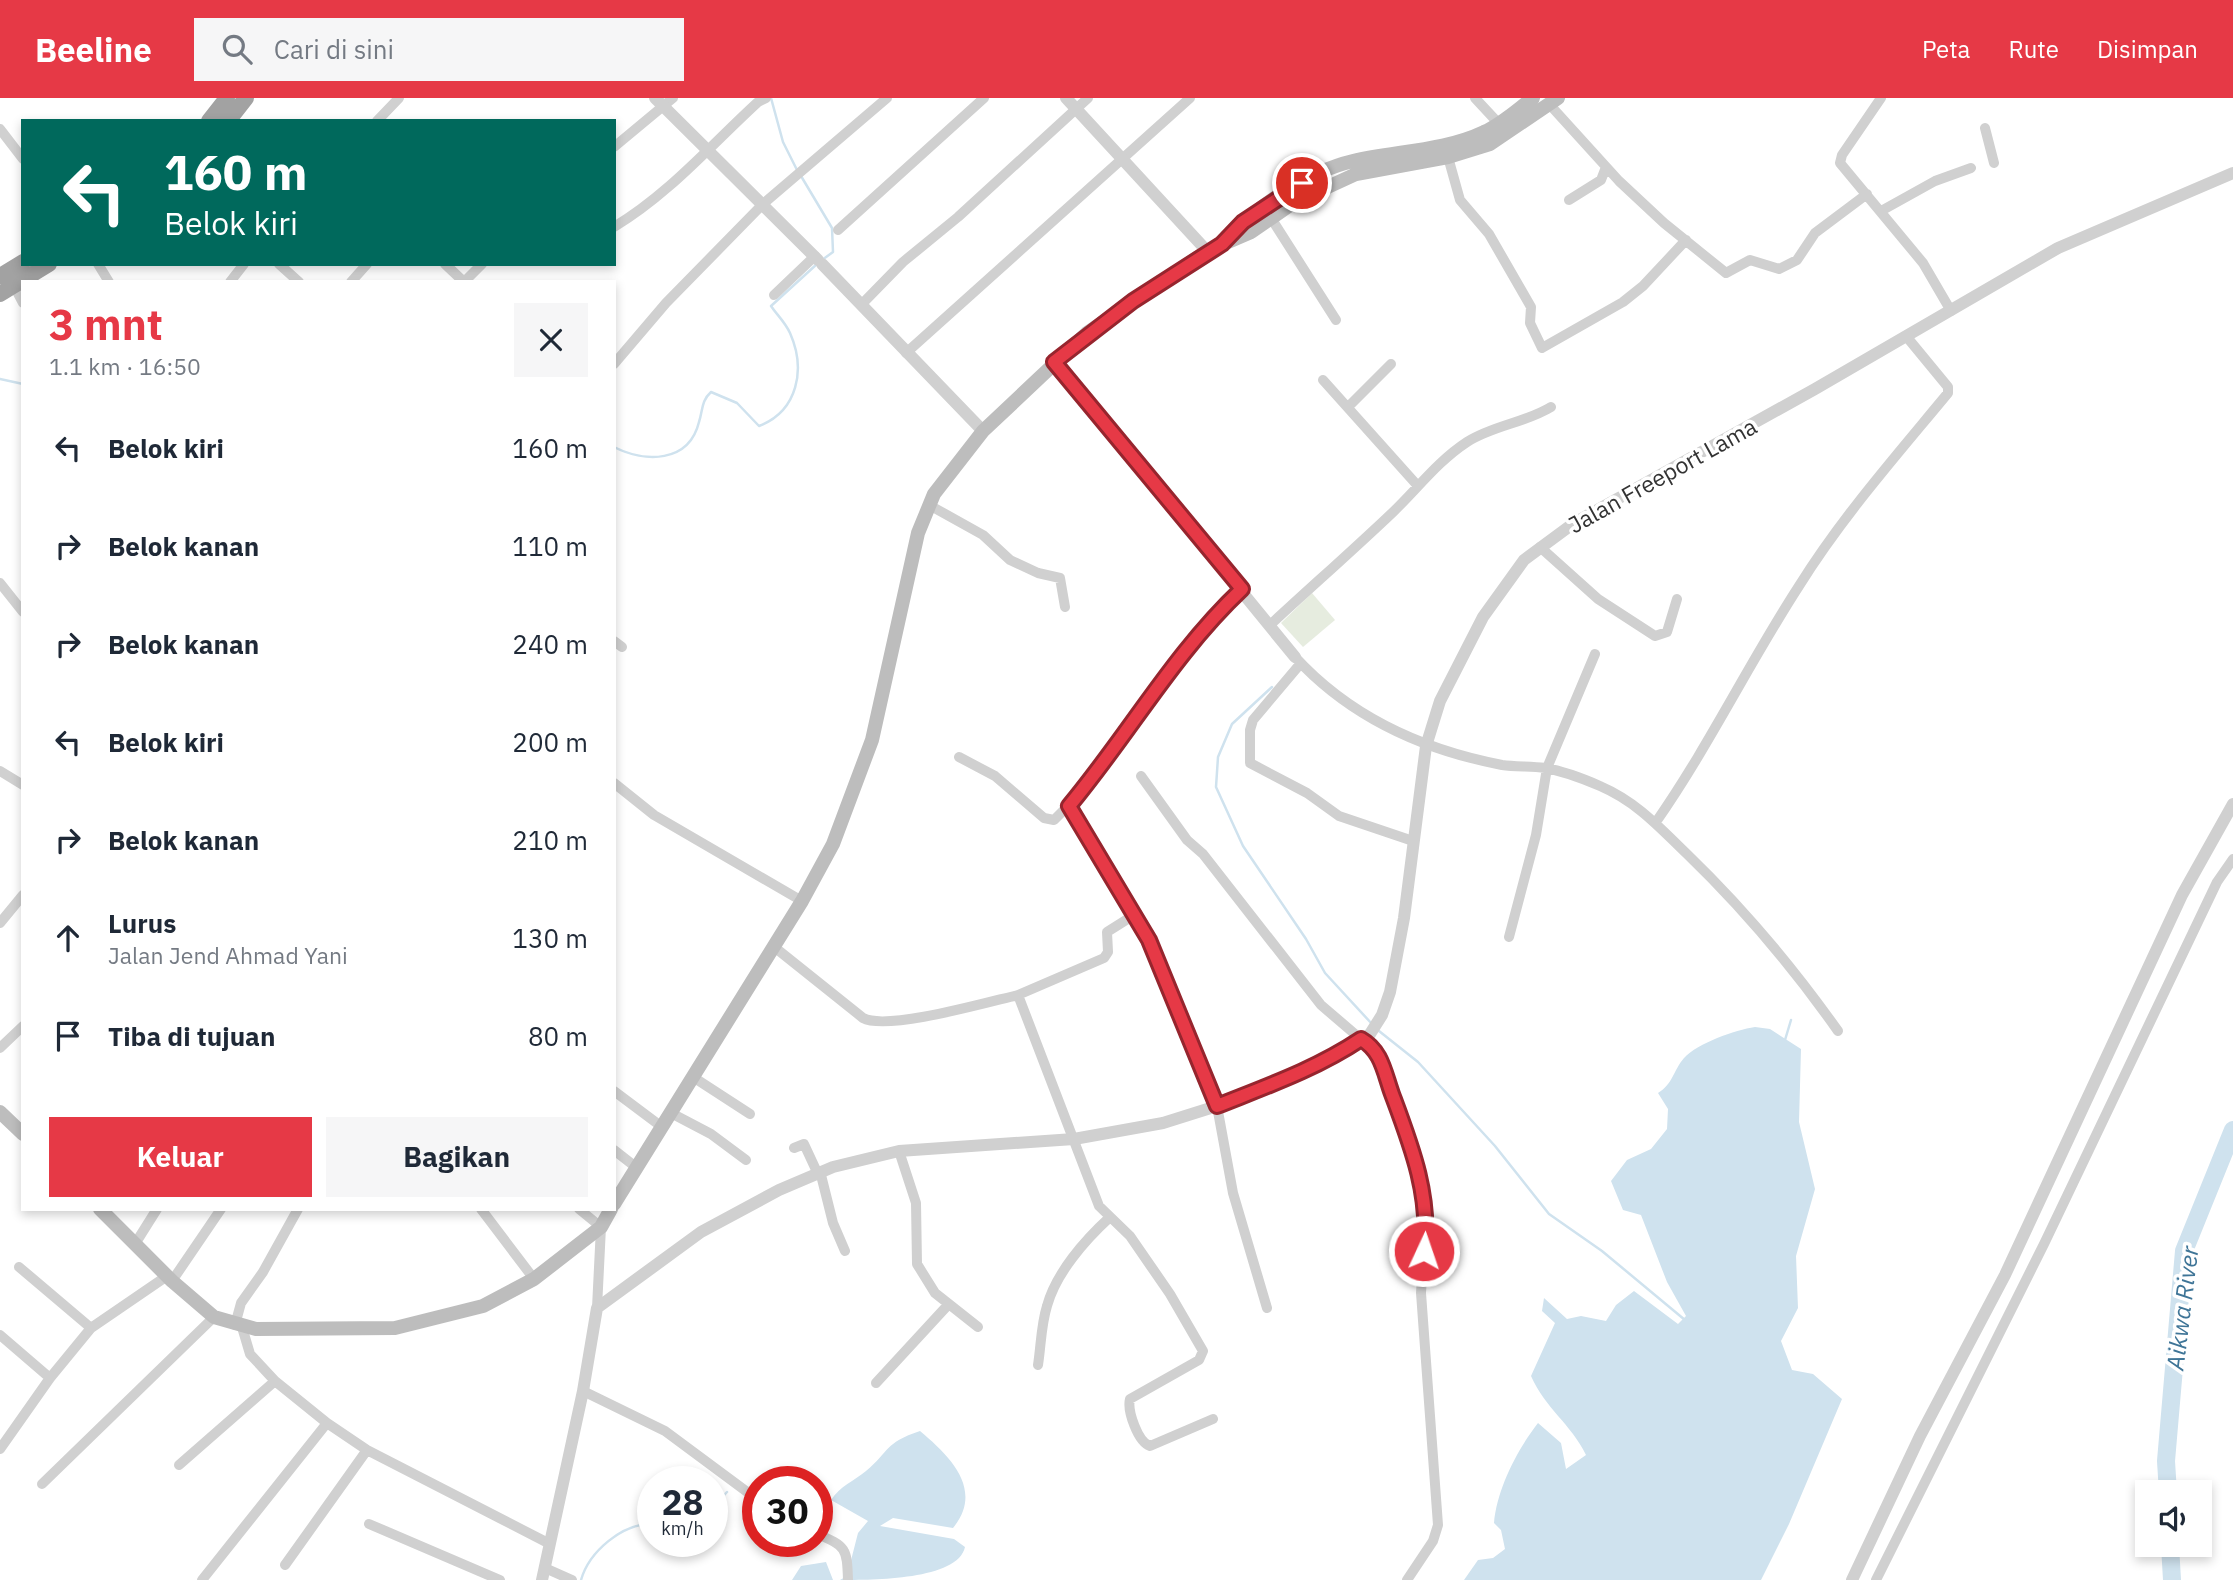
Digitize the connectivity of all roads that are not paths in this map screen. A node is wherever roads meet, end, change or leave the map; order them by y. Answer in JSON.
{"nodes":[{"id":1,"x":227,"y":98,"type":"edge"},
{"id":2,"x":246,"y":98,"type":"edge"},
{"id":3,"x":399,"y":98,"type":"edge"},
{"id":4,"x":887,"y":98,"type":"edge"},
{"id":5,"x":984,"y":98,"type":"edge"},
{"id":6,"x":1066,"y":98,"type":"edge"},
{"id":7,"x":1088,"y":98,"type":"edge"},
{"id":8,"x":1190,"y":98,"type":"edge"},
{"id":9,"x":1475,"y":98,"type":"edge"},
{"id":10,"x":1533,"y":98,"type":"edge"},
{"id":11,"x":1881,"y":98,"type":"edge"},
{"id":12,"x":762,"y":100,"type":"edge"},
{"id":13,"x":664,"y":101,"type":"edge"},
{"id":14,"x":1554,"y":101,"type":"edge"},
{"id":15,"x":1076,"y":109,"type":"junction"},
{"id":16,"x":211,"y":119,"type":"edge"},
{"id":17,"x":230,"y":119,"type":"edge"},
{"id":18,"x":379,"y":119,"type":"edge"},
{"id":19,"x":1503,"y":128,"type":"junction"},
{"id":20,"x":1985,"y":128,"type":"dead end"},
{"id":21,"x":0,"y":129,"type":"edge"},
{"id":22,"x":616,"y":145,"type":"edge"},
{"id":23,"x":707,"y":149,"type":"junction"},
{"id":24,"x":21,"y":156,"type":"edge"},
{"id":25,"x":1448,"y":157,"type":"junction"},
{"id":26,"x":1124,"y":160,"type":"junction"},
{"id":27,"x":1994,"y":163,"type":"dead end"},
{"id":28,"x":1606,"y":167,"type":"junction"},
{"id":29,"x":1971,"y":168,"type":"dead end"},
{"id":30,"x":2233,"y":173,"type":"edge"},
{"id":31,"x":1867,"y":194,"type":"junction"},
{"id":32,"x":1569,"y":200,"type":"dead end"},
{"id":33,"x":762,"y":204,"type":"junction"},
{"id":34,"x":1881,"y":211,"type":"junction"},
{"id":35,"x":1270,"y":218,"type":"junction"},
{"id":36,"x":616,"y":226,"type":"edge"},
{"id":37,"x":838,"y":230,"type":"dead end"},
{"id":38,"x":1686,"y":240,"type":"junction"},
{"id":39,"x":1222,"y":244,"type":"junction"},
{"id":40,"x":1207,"y":251,"type":"junction"},
{"id":41,"x":818,"y":260,"type":"junction"},
{"id":42,"x":21,"y":265,"type":"edge"},
{"id":43,"x":45,"y":266,"type":"edge"},
{"id":44,"x":281,"y":266,"type":"edge"},
{"id":45,"x":365,"y":266,"type":"edge"},
{"id":46,"x":447,"y":266,"type":"edge"},
{"id":47,"x":479,"y":266,"type":"edge"},
{"id":48,"x":297,"y":280,"type":"edge"},
{"id":49,"x":353,"y":280,"type":"edge"},
{"id":50,"x":462,"y":280,"type":"edge"},
{"id":51,"x":466,"y":280,"type":"edge"},
{"id":52,"x":5,"y":285,"type":"edge"},
{"id":53,"x":774,"y":295,"type":"dead end"},
{"id":54,"x":21,"y":301,"type":"edge"},
{"id":55,"x":861,"y":305,"type":"junction"},
{"id":56,"x":1951,"y":311,"type":"junction"},
{"id":57,"x":1336,"y":320,"type":"dead end"},
{"id":58,"x":1906,"y":336,"type":"junction"},
{"id":59,"x":906,"y":353,"type":"junction"},
{"id":60,"x":616,"y":362,"type":"edge"},
{"id":61,"x":1054,"y":362,"type":"junction"},
{"id":62,"x":1391,"y":364,"type":"dead end"},
{"id":63,"x":1323,"y":380,"type":"dead end"},
{"id":64,"x":1348,"y":407,"type":"junction"},
{"id":65,"x":1551,"y":407,"type":"dead end"},
{"id":66,"x":983,"y":431,"type":"junction"},
{"id":67,"x":1417,"y":485,"type":"junction"},
{"id":68,"x":929,"y":505,"type":"junction"},
{"id":69,"x":1541,"y":547,"type":"junction"},
{"id":70,"x":0,"y":583,"type":"edge"},
{"id":71,"x":1242,"y":589,"type":"junction"},
{"id":72,"x":1677,"y":599,"type":"dead end"},
{"id":73,"x":1065,"y":607,"type":"dead end"},
{"id":74,"x":21,"y":609,"type":"edge"},
{"id":75,"x":1270,"y":625,"type":"junction"},
{"id":76,"x":1595,"y":654,"type":"dead end"},
{"id":77,"x":1298,"y":660,"type":"junction"},
{"id":78,"x":1426,"y":746,"type":"junction"},
{"id":79,"x":958,"y":757,"type":"dead end"},
{"id":80,"x":1547,"y":768,"type":"junction"},
{"id":81,"x":0,"y":771,"type":"edge"},
{"id":82,"x":1141,"y":776,"type":"dead end"},
{"id":83,"x":21,"y":784,"type":"edge"},
{"id":84,"x":616,"y":785,"type":"edge"},
{"id":85,"x":2233,"y":804,"type":"edge"},
{"id":86,"x":1069,"y":806,"type":"junction"},
{"id":87,"x":1653,"y":818,"type":"junction"},
{"id":88,"x":1413,"y":841,"type":"junction"},
{"id":89,"x":2233,"y":859,"type":"edge"},
{"id":90,"x":21,"y":897,"type":"edge"},
{"id":91,"x":802,"y":901,"type":"junction"},
{"id":92,"x":1134,"y":915,"type":"junction"},
{"id":93,"x":0,"y":923,"type":"edge"},
{"id":94,"x":1509,"y":937,"type":"dead end"},
{"id":95,"x":773,"y":946,"type":"junction"},
{"id":96,"x":1018,"y":995,"type":"junction"},
{"id":97,"x":21,"y":1028,"type":"edge"},
{"id":98,"x":1838,"y":1031,"type":"dead end"},
{"id":99,"x":1365,"y":1037,"type":"junction"},
{"id":100,"x":0,"y":1048,"type":"edge"},
{"id":101,"x":693,"y":1077,"type":"junction"},
{"id":102,"x":616,"y":1092,"type":"edge"},
{"id":103,"x":1217,"y":1106,"type":"junction"},
{"id":104,"x":0,"y":1112,"type":"edge"},
{"id":105,"x":671,"y":1112,"type":"junction"},
{"id":106,"x":750,"y":1114,"type":"dead end"},
{"id":107,"x":20,"y":1125,"type":"edge"},
{"id":108,"x":662,"y":1127,"type":"junction"},
{"id":109,"x":1074,"y":1139,"type":"junction"},
{"id":110,"x":794,"y":1148,"type":"dead end"},
{"id":111,"x":899,"y":1151,"type":"junction"},
{"id":112,"x":616,"y":1152,"type":"edge"},
{"id":113,"x":746,"y":1160,"type":"dead end"},
{"id":114,"x":637,"y":1168,"type":"junction"},
{"id":115,"x":818,"y":1172,"type":"junction"},
{"id":116,"x":616,"y":1202,"type":"edge"},
{"id":117,"x":102,"y":1211,"type":"edge"},
{"id":118,"x":157,"y":1211,"type":"edge"},
{"id":119,"x":220,"y":1211,"type":"edge"},
{"id":120,"x":297,"y":1211,"type":"edge"},
{"id":121,"x":483,"y":1211,"type":"edge"},
{"id":122,"x":581,"y":1211,"type":"edge"},
{"id":123,"x":610,"y":1211,"type":"edge"},
{"id":124,"x":1110,"y":1218,"type":"junction"},
{"id":125,"x":601,"y":1227,"type":"junction"},
{"id":126,"x":135,"y":1244,"type":"junction"},
{"id":127,"x":845,"y":1251,"type":"dead end"},
{"id":128,"x":19,"y":1267,"type":"dead end"},
{"id":129,"x":170,"y":1279,"type":"junction"},
{"id":130,"x":534,"y":1279,"type":"junction"},
{"id":131,"x":947,"y":1306,"type":"junction"},
{"id":132,"x":597,"y":1308,"type":"junction"},
{"id":133,"x":1267,"y":1308,"type":"dead end"},
{"id":134,"x":215,"y":1317,"type":"junction"},
{"id":135,"x":238,"y":1326,"type":"junction"},
{"id":136,"x":91,"y":1328,"type":"junction"},
{"id":137,"x":978,"y":1328,"type":"dead end"},
{"id":138,"x":0,"y":1335,"type":"edge"},
{"id":139,"x":1038,"y":1366,"type":"dead end"},
{"id":140,"x":50,"y":1378,"type":"junction"},
{"id":141,"x":275,"y":1381,"type":"junction"},
{"id":142,"x":876,"y":1382,"type":"dead end"},
{"id":143,"x":583,"y":1391,"type":"junction"},
{"id":144,"x":1213,"y":1419,"type":"dead end"},
{"id":145,"x":327,"y":1423,"type":"junction"},
{"id":146,"x":2,"y":1442,"type":"edge"},
{"id":147,"x":367,"y":1450,"type":"junction"},
{"id":148,"x":179,"y":1465,"type":"dead end"},
{"id":149,"x":42,"y":1484,"type":"dead end"},
{"id":150,"x":742,"y":1488,"type":"edge"},
{"id":151,"x":369,"y":1524,"type":"dead end"},
{"id":152,"x":833,"y":1542,"type":"edge"},
{"id":153,"x":550,"y":1544,"type":"junction"},
{"id":154,"x":285,"y":1565,"type":"dead end"},
{"id":155,"x":543,"y":1574,"type":"edge"},
{"id":156,"x":202,"y":1580,"type":"edge"},
{"id":157,"x":500,"y":1580,"type":"edge"},
{"id":158,"x":572,"y":1580,"type":"edge"},
{"id":159,"x":848,"y":1580,"type":"edge"},
{"id":160,"x":1406,"y":1580,"type":"edge"},
{"id":161,"x":1852,"y":1580,"type":"edge"},
{"id":162,"x":1876,"y":1580,"type":"edge"}],
"edges":[{"from":1,"to":16,"type":"highway"},
{"from":2,"to":17,"type":"highway"},
{"from":3,"to":18,"type":"street"},
{"from":4,"to":33,"type":"street"},
{"from":5,"to":37,"type":"street"},
{"from":6,"to":15,"type":"street"},
{"from":7,"to":15,"type":"street"},
{"from":8,"to":26,"type":"street"},
{"from":9,"to":19,"type":"street"},
{"from":10,"to":19,"type":"main road"},
{"from":11,"to":31,"type":"street"},
{"from":12,"to":23,"type":"street"},
{"from":13,"to":22,"type":"street"},
{"from":13,"to":23,"type":"street"},
{"from":14,"to":19,"type":"main road"},
{"from":14,"to":28,"type":"street"},
{"from":15,"to":26,"type":"street"},
{"from":15,"to":55,"type":"street"},
{"from":19,"to":25,"type":"main road"},
{"from":19,"to":39,"type":"main road"},
{"from":20,"to":27,"type":"street"},
{"from":21,"to":24,"type":"street"},
{"from":23,"to":33,"type":"street"},
{"from":23,"to":36,"type":"street"},
{"from":25,"to":35,"type":"main road"},
{"from":25,"to":38,"type":"street"},
{"from":26,"to":40,"type":"street"},
{"from":26,"to":59,"type":"street"},
{"from":28,"to":32,"type":"street"},
{"from":28,"to":38,"type":"street"},
{"from":29,"to":34,"type":"street"},
{"from":30,"to":56,"type":"street","name":"Jalan Freeport Lama"},
{"from":31,"to":34,"type":"street"},
{"from":31,"to":38,"type":"street"},
{"from":33,"to":41,"type":"street"},
{"from":33,"to":60,"type":"street"},
{"from":34,"to":56,"type":"street"},
{"from":35,"to":39,"type":"main road"},
{"from":35,"to":57,"type":"street"},
{"from":39,"to":40,"type":"main road"},
{"from":40,"to":61,"type":"main road"},
{"from":41,"to":53,"type":"street"},
{"from":41,"to":55,"type":"street"},
{"from":42,"to":52,"type":"highway"},
{"from":43,"to":52,"type":"highway"},
{"from":44,"to":48,"type":"street"},
{"from":45,"to":49,"type":"street"},
{"from":46,"to":50,"type":"street"},
{"from":47,"to":51,"type":"street"},
{"from":52,"to":54,"type":"street"},
{"from":55,"to":59,"type":"street"},
{"from":56,"to":58,"type":"street","name":"Jalan Freeport Lama"},
{"from":58,"to":69,"type":"street","name":"Jalan Freeport Lama"},
{"from":58,"to":87,"type":"street"},
{"from":59,"to":66,"type":"street"},
{"from":61,"to":66,"type":"main road"},
{"from":61,"to":71,"type":"street"},
{"from":62,"to":64,"type":"street"},
{"from":63,"to":64,"type":"street"},
{"from":64,"to":67,"type":"street"},
{"from":65,"to":67,"type":"street"},
{"from":66,"to":68,"type":"main road"},
{"from":67,"to":75,"type":"street"},
{"from":68,"to":73,"type":"street"},
{"from":68,"to":91,"type":"main road"},
{"from":69,"to":72,"type":"street"},
{"from":69,"to":78,"type":"street","name":"Jalan Freeport Lama"},
{"from":70,"to":74,"type":"street"},
{"from":71,"to":75,"type":"street"},
{"from":71,"to":86,"type":"street"},
{"from":75,"to":77,"type":"street"},
{"from":76,"to":80,"type":"street"},
{"from":77,"to":78,"type":"street"},
{"from":77,"to":88,"type":"street"},
{"from":78,"to":80,"type":"street"},
{"from":78,"to":88,"type":"street","name":"Jalan Freeport Lama"},
{"from":79,"to":86,"type":"street"},
{"from":80,"to":87,"type":"street"},
{"from":80,"to":94,"type":"street"},
{"from":81,"to":83,"type":"street"},
{"from":82,"to":99,"type":"street"},
{"from":84,"to":91,"type":"street"},
{"from":85,"to":161,"type":"street"},
{"from":86,"to":92,"type":"street"},
{"from":87,"to":98,"type":"street"},
{"from":88,"to":99,"type":"street","name":"Jalan Freeport Lama"},
{"from":89,"to":162,"type":"street"},
{"from":90,"to":93,"type":"street"},
{"from":91,"to":95,"type":"main road"},
{"from":92,"to":96,"type":"street"},
{"from":92,"to":103,"type":"street"},
{"from":95,"to":96,"type":"street"},
{"from":95,"to":101,"type":"main road"},
{"from":96,"to":109,"type":"street"},
{"from":97,"to":100,"type":"street"},
{"from":99,"to":103,"type":"street"},
{"from":99,"to":160,"type":"street"},
{"from":101,"to":105,"type":"main road"},
{"from":101,"to":106,"type":"street"},
{"from":102,"to":108,"type":"street"},
{"from":103,"to":109,"type":"street"},
{"from":103,"to":133,"type":"street"},
{"from":104,"to":107,"type":"main road"},
{"from":105,"to":108,"type":"main road"},
{"from":105,"to":113,"type":"street"},
{"from":108,"to":114,"type":"main road"},
{"from":109,"to":111,"type":"street"},
{"from":109,"to":124,"type":"street"},
{"from":110,"to":115,"type":"street"},
{"from":111,"to":115,"type":"street"},
{"from":111,"to":131,"type":"street"},
{"from":112,"to":114,"type":"street"},
{"from":114,"to":116,"type":"main road"},
{"from":115,"to":127,"type":"street"},
{"from":115,"to":132,"type":"street"},
{"from":117,"to":126,"type":"main road"},
{"from":118,"to":126,"type":"street"},
{"from":119,"to":129,"type":"street"},
{"from":120,"to":135,"type":"street"},
{"from":121,"to":130,"type":"street"},
{"from":122,"to":125,"type":"street"},
{"from":123,"to":125,"type":"main road"},
{"from":124,"to":139,"type":"street"},
{"from":124,"to":144,"type":"street"},
{"from":125,"to":130,"type":"main road"},
{"from":125,"to":132,"type":"street"},
{"from":126,"to":129,"type":"main road"},
{"from":128,"to":136,"type":"street"},
{"from":129,"to":134,"type":"main road"},
{"from":129,"to":136,"type":"street"},
{"from":130,"to":135,"type":"main road"},
{"from":131,"to":137,"type":"street"},
{"from":131,"to":142,"type":"street"},
{"from":132,"to":143,"type":"street"},
{"from":134,"to":135,"type":"main road"},
{"from":134,"to":149,"type":"street"},
{"from":135,"to":141,"type":"street"},
{"from":136,"to":140,"type":"street"},
{"from":138,"to":140,"type":"street"},
{"from":140,"to":146,"type":"street"},
{"from":141,"to":145,"type":"street"},
{"from":141,"to":148,"type":"street"},
{"from":143,"to":150,"type":"street"},
{"from":143,"to":153,"type":"street"},
{"from":145,"to":147,"type":"street"},
{"from":145,"to":156,"type":"street"},
{"from":147,"to":153,"type":"street"},
{"from":147,"to":154,"type":"street"},
{"from":151,"to":157,"type":"street"},
{"from":152,"to":159,"type":"street"},
{"from":153,"to":155,"type":"street"},
{"from":155,"to":158,"type":"street"}]}
